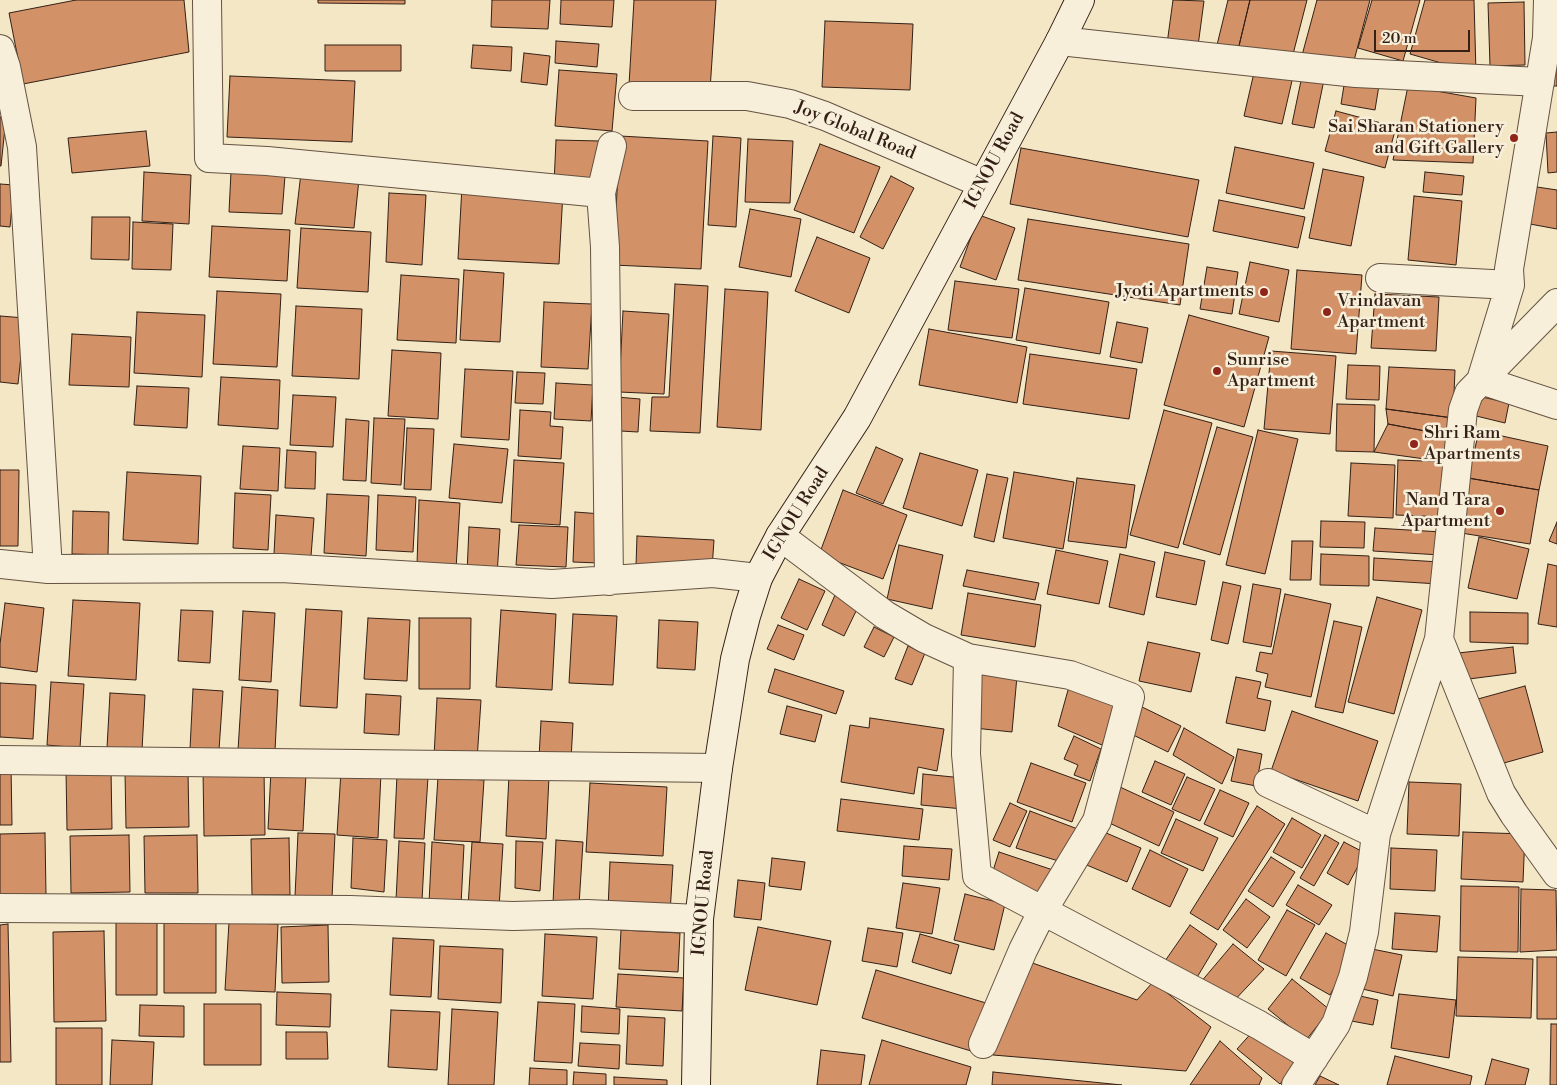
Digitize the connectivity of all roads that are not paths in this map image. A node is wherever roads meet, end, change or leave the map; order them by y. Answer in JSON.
{"nodes":[{"id":1,"x":207,"y":0,"type":"edge"},
{"id":2,"x":1080,"y":0,"type":"edge"},
{"id":3,"x":1548,"y":0,"type":"edge"},
{"id":4,"x":1060,"y":41,"type":"junction"},
{"id":5,"x":0,"y":50,"type":"edge"},
{"id":6,"x":633,"y":96,"type":"dead end"},
{"id":7,"x":1544,"y":98,"type":"edge"},
{"id":8,"x":612,"y":146,"type":"dead end"},
{"id":9,"x":983,"y":184,"type":"junction"},
{"id":10,"x":602,"y":193,"type":"junction"},
{"id":11,"x":1380,"y":278,"type":"dead end"},
{"id":12,"x":1510,"y":286,"type":"junction"},
{"id":13,"x":1557,"y":303,"type":"edge"},
{"id":14,"x":1481,"y":380,"type":"junction"},
{"id":15,"x":1557,"y":405,"type":"edge"},
{"id":16,"x":780,"y":536,"type":"junction"},
{"id":17,"x":0,"y":564,"type":"edge"},
{"id":18,"x":48,"y":569,"type":"junction"},
{"id":19,"x":758,"y":578,"type":"junction"},
{"id":20,"x":609,"y":581,"type":"junction"},
{"id":21,"x":1439,"y":639,"type":"junction"},
{"id":22,"x":968,"y":658,"type":"junction"},
{"id":23,"x":0,"y":760,"type":"edge"},
{"id":24,"x":718,"y":768,"type":"junction"},
{"id":25,"x":1268,"y":783,"type":"dead end"},
{"id":26,"x":1376,"y":834,"type":"junction"},
{"id":27,"x":1556,"y":869,"type":"edge"},
{"id":28,"x":0,"y":908,"type":"edge"},
{"id":29,"x":1043,"y":910,"type":"junction"},
{"id":30,"x":699,"y":919,"type":"junction"},
{"id":31,"x":983,"y":1044,"type":"dead end"},
{"id":32,"x":1314,"y":1058,"type":"junction"},
{"id":33,"x":696,"y":1085,"type":"edge"},
{"id":34,"x":1296,"y":1085,"type":"edge"}],
"edges":[{"from":1,"to":10,"type":"street"},
{"from":2,"to":4,"type":"street","name":"IGNOU Road"},
{"from":3,"to":7,"type":"street"},
{"from":4,"to":7,"type":"street"},
{"from":4,"to":9,"type":"street","name":"IGNOU Road"},
{"from":5,"to":18,"type":"street"},
{"from":6,"to":9,"type":"street","name":"Joy Global Road"},
{"from":7,"to":12,"type":"street"},
{"from":8,"to":10,"type":"street"},
{"from":9,"to":16,"type":"street","name":"IGNOU Road"},
{"from":10,"to":20,"type":"street"},
{"from":11,"to":12,"type":"street"},
{"from":12,"to":14,"type":"street"},
{"from":13,"to":14,"type":"street"},
{"from":14,"to":15,"type":"street"},
{"from":14,"to":21,"type":"street"},
{"from":16,"to":19,"type":"street","name":"IGNOU Road"},
{"from":16,"to":22,"type":"street"},
{"from":17,"to":18,"type":"street"},
{"from":18,"to":20,"type":"street"},
{"from":19,"to":20,"type":"street"},
{"from":19,"to":24,"type":"street","name":"IGNOU Road"},
{"from":21,"to":26,"type":"street"},
{"from":21,"to":27,"type":"street"},
{"from":22,"to":29,"type":"street"},
{"from":22,"to":29,"type":"street"},
{"from":23,"to":24,"type":"street"},
{"from":24,"to":30,"type":"street","name":"IGNOU Road"},
{"from":25,"to":26,"type":"street"},
{"from":26,"to":32,"type":"street"},
{"from":28,"to":30,"type":"street"},
{"from":29,"to":31,"type":"street"},
{"from":29,"to":32,"type":"street"},
{"from":30,"to":33,"type":"street","name":"IGNOU Road"},
{"from":32,"to":34,"type":"street"}]}
